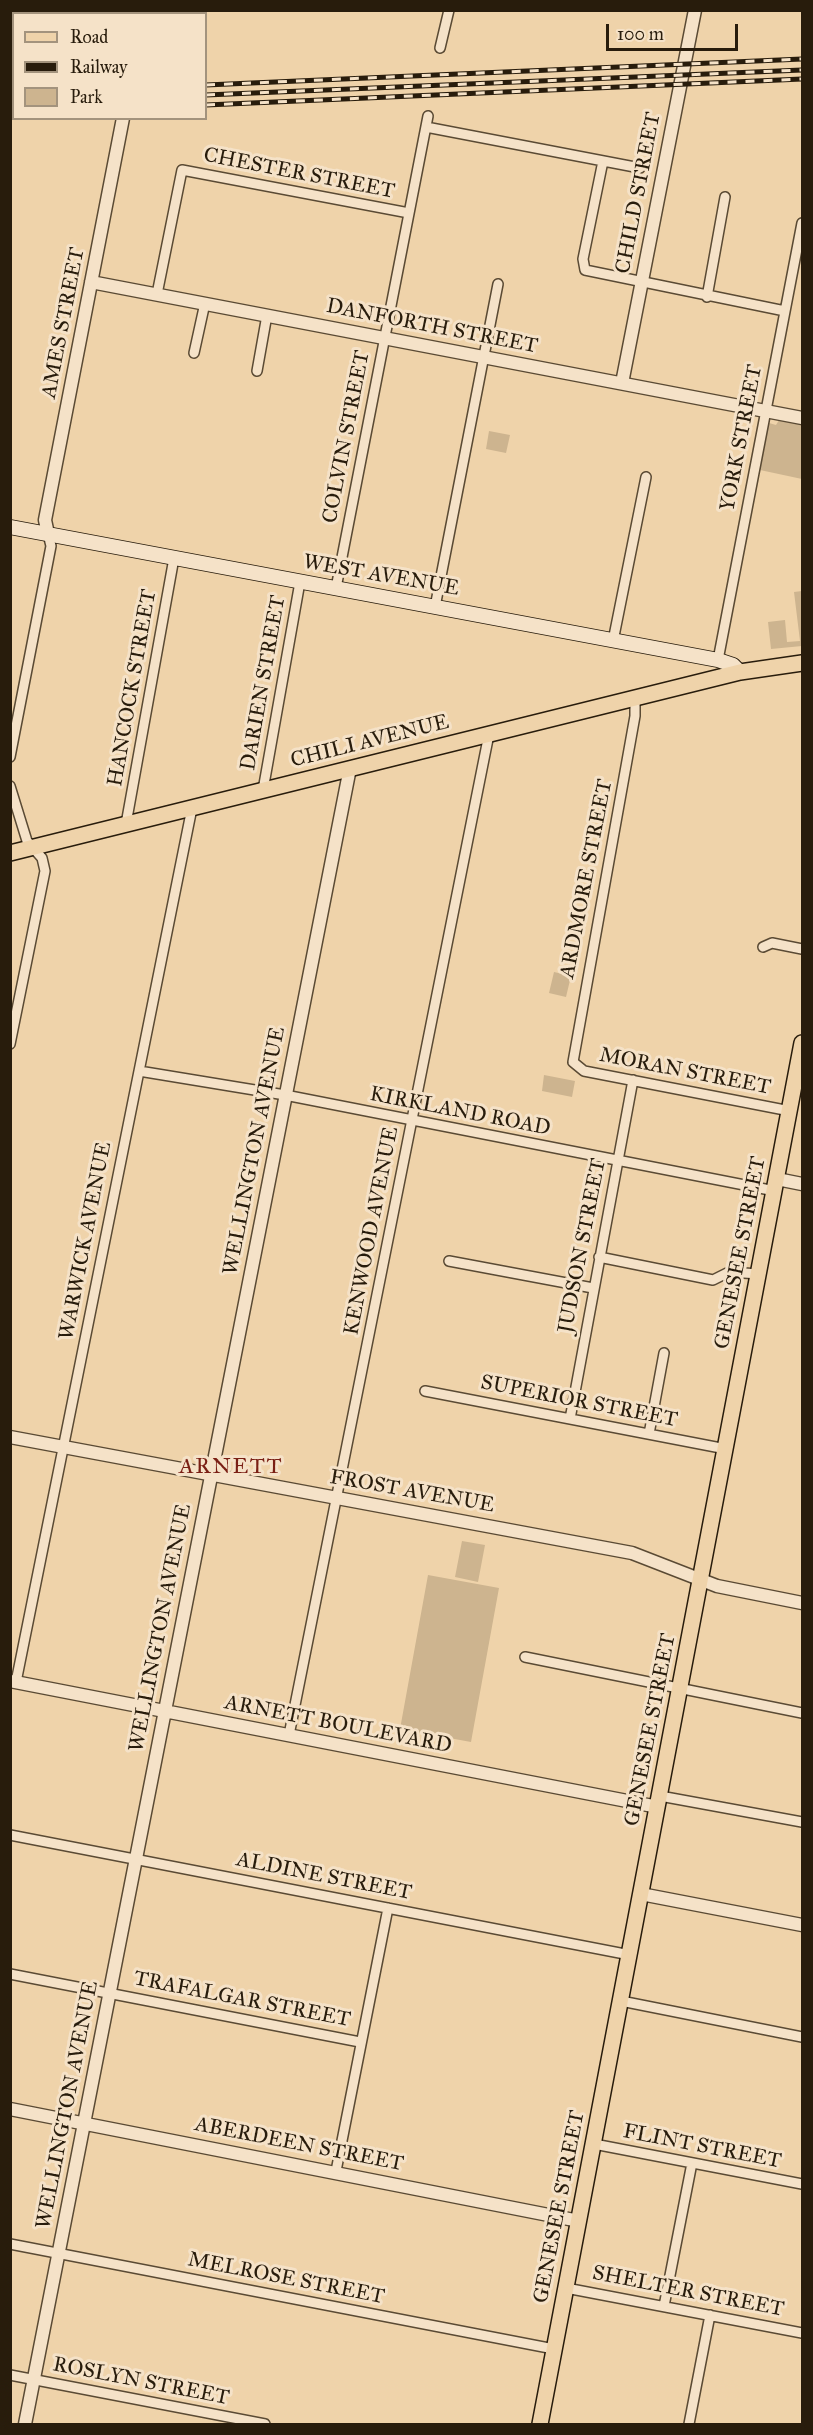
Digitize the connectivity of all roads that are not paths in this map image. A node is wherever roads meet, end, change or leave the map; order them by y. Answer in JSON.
{"nodes":[{"id":1,"x":449,"y":10,"type":"edge"},
{"id":2,"x":695,"y":10,"type":"edge"},
{"id":3,"x":440,"y":48,"type":"dead end"},
{"id":4,"x":428,"y":116,"type":"dead end"},
{"id":5,"x":123,"y":120,"type":"edge"},
{"id":6,"x":426,"y":127,"type":"junction"},
{"id":7,"x":603,"y":161,"type":"junction"},
{"id":8,"x":640,"y":168,"type":"dead end"},
{"id":9,"x":725,"y":197,"type":"dead end"},
{"id":10,"x":409,"y":213,"type":"junction"},
{"id":11,"x":802,"y":223,"type":"edge"},
{"id":12,"x":92,"y":282,"type":"junction"},
{"id":13,"x":641,"y":283,"type":"junction"},
{"id":14,"x":498,"y":284,"type":"dead end"},
{"id":15,"x":157,"y":294,"type":"junction"},
{"id":16,"x":707,"y":297,"type":"junction"},
{"id":17,"x":205,"y":303,"type":"junction"},
{"id":18,"x":785,"y":311,"type":"junction"},
{"id":19,"x":267,"y":315,"type":"junction"},
{"id":20,"x":385,"y":338,"type":"junction"},
{"id":21,"x":194,"y":353,"type":"dead end"},
{"id":22,"x":483,"y":357,"type":"junction"},
{"id":23,"x":257,"y":371,"type":"dead end"},
{"id":24,"x":622,"y":383,"type":"junction"},
{"id":25,"x":766,"y":411,"type":"junction"},
{"id":26,"x":802,"y":418,"type":"edge"},
{"id":27,"x":646,"y":477,"type":"dead end"},
{"id":28,"x":10,"y":527,"type":"edge"},
{"id":29,"x":48,"y":534,"type":"junction"},
{"id":30,"x":174,"y":558,"type":"junction"},
{"id":31,"x":300,"y":582,"type":"junction"},
{"id":32,"x":336,"y":588,"type":"junction"},
{"id":33,"x":435,"y":607,"type":"junction"},
{"id":34,"x":614,"y":641,"type":"junction"},
{"id":35,"x":718,"y":660,"type":"junction"},
{"id":36,"x":802,"y":663,"type":"edge"},
{"id":37,"x":740,"y":672,"type":"junction"},
{"id":38,"x":635,"y":698,"type":"junction"},
{"id":39,"x":489,"y":734,"type":"junction"},
{"id":40,"x":10,"y":757,"type":"edge"},
{"id":41,"x":350,"y":768,"type":"junction"},
{"id":42,"x":10,"y":786,"type":"edge"},
{"id":43,"x":263,"y":790,"type":"junction"},
{"id":44,"x":192,"y":808,"type":"junction"},
{"id":45,"x":126,"y":824,"type":"junction"},
{"id":46,"x":34,"y":846,"type":"junction"},
{"id":47,"x":10,"y":852,"type":"edge"},
{"id":48,"x":763,"y":947,"type":"dead end"},
{"id":49,"x":802,"y":949,"type":"edge"},
{"id":50,"x":802,"y":1043,"type":"edge"},
{"id":51,"x":10,"y":1044,"type":"edge"},
{"id":52,"x":574,"y":1065,"type":"joint"},
{"id":53,"x":139,"y":1071,"type":"junction"},
{"id":54,"x":633,"y":1080,"type":"junction"},
{"id":55,"x":285,"y":1095,"type":"junction"},
{"id":56,"x":790,"y":1112,"type":"junction"},
{"id":57,"x":411,"y":1121,"type":"junction"},
{"id":58,"x":618,"y":1161,"type":"junction"},
{"id":59,"x":802,"y":1184,"type":"edge"},
{"id":60,"x":776,"y":1185,"type":"junction"},
{"id":61,"x":599,"y":1257,"type":"junction"},
{"id":62,"x":449,"y":1261,"type":"dead end"},
{"id":63,"x":759,"y":1274,"type":"junction"},
{"id":64,"x":593,"y":1288,"type":"junction"},
{"id":65,"x":664,"y":1353,"type":"dead end"},
{"id":66,"x":425,"y":1391,"type":"dead end"},
{"id":67,"x":570,"y":1419,"type":"junction"},
{"id":68,"x":649,"y":1434,"type":"junction"},
{"id":69,"x":10,"y":1437,"type":"edge"},
{"id":70,"x":64,"y":1447,"type":"junction"},
{"id":71,"x":726,"y":1449,"type":"junction"},
{"id":72,"x":212,"y":1476,"type":"junction"},
{"id":73,"x":337,"y":1498,"type":"junction"},
{"id":74,"x":701,"y":1580,"type":"junction"},
{"id":75,"x":802,"y":1603,"type":"edge"},
{"id":76,"x":525,"y":1657,"type":"dead end"},
{"id":77,"x":13,"y":1681,"type":"edge"},
{"id":78,"x":680,"y":1689,"type":"junction"},
{"id":79,"x":164,"y":1711,"type":"junction"},
{"id":80,"x":802,"y":1713,"type":"edge"},
{"id":81,"x":289,"y":1735,"type":"junction"},
{"id":82,"x":659,"y":1801,"type":"junction"},
{"id":83,"x":802,"y":1822,"type":"edge"},
{"id":84,"x":10,"y":1836,"type":"edge"},
{"id":85,"x":136,"y":1860,"type":"junction"},
{"id":86,"x":641,"y":1894,"type":"junction"},
{"id":87,"x":388,"y":1908,"type":"junction"},
{"id":88,"x":802,"y":1925,"type":"edge"},
{"id":89,"x":630,"y":1955,"type":"junction"},
{"id":90,"x":10,"y":1974,"type":"edge"},
{"id":91,"x":110,"y":1993,"type":"junction"},
{"id":92,"x":621,"y":2001,"type":"junction"},
{"id":93,"x":802,"y":2037,"type":"edge"},
{"id":94,"x":360,"y":2042,"type":"junction"},
{"id":95,"x":10,"y":2109,"type":"edge"},
{"id":96,"x":84,"y":2123,"type":"junction"},
{"id":97,"x":594,"y":2144,"type":"junction"},
{"id":98,"x":692,"y":2163,"type":"junction"},
{"id":99,"x":336,"y":2171,"type":"junction"},
{"id":100,"x":802,"y":2184,"type":"edge"},
{"id":101,"x":579,"y":2221,"type":"junction"},
{"id":102,"x":10,"y":2244,"type":"edge"},
{"id":103,"x":58,"y":2253,"type":"junction"},
{"id":104,"x":566,"y":2288,"type":"junction"},
{"id":105,"x":664,"y":2306,"type":"junction"},
{"id":106,"x":710,"y":2314,"type":"junction"},
{"id":107,"x":802,"y":2333,"type":"edge"},
{"id":108,"x":554,"y":2349,"type":"junction"},
{"id":109,"x":10,"y":2375,"type":"edge"},
{"id":110,"x":34,"y":2379,"type":"junction"},
{"id":111,"x":25,"y":2424,"type":"edge"},
{"id":112,"x":265,"y":2424,"type":"edge"},
{"id":113,"x":540,"y":2424,"type":"edge"},
{"id":114,"x":689,"y":2424,"type":"edge"}],
"edges":[{"from":1,"to":3,"type":"street"},
{"from":2,"to":13,"type":"street","name":"CHILD STREET"},
{"from":4,"to":6,"type":"street","name":"COLVIN STREET"},
{"from":5,"to":12,"type":"street","name":"AMES STREET"},
{"from":6,"to":7,"type":"street"},
{"from":6,"to":10,"type":"street","name":"COLVIN STREET"},
{"from":7,"to":8,"type":"street"},
{"from":7,"to":13,"type":"street"},
{"from":9,"to":16,"type":"street"},
{"from":10,"to":15,"type":"street","name":"CHESTER STREET"},
{"from":10,"to":20,"type":"street","name":"COLVIN STREET"},
{"from":11,"to":18,"type":"street","name":"YORK STREET"},
{"from":12,"to":15,"type":"street","name":"DANFORTH STREET"},
{"from":12,"to":29,"type":"street","name":"AMES STREET"},
{"from":13,"to":16,"type":"street"},
{"from":13,"to":24,"type":"street","name":"CHILD STREET"},
{"from":14,"to":22,"type":"street"},
{"from":15,"to":17,"type":"street","name":"DANFORTH STREET"},
{"from":16,"to":18,"type":"street"},
{"from":17,"to":19,"type":"street","name":"DANFORTH STREET"},
{"from":17,"to":21,"type":"street"},
{"from":18,"to":25,"type":"street","name":"YORK STREET"},
{"from":19,"to":20,"type":"street","name":"DANFORTH STREET"},
{"from":19,"to":23,"type":"street"},
{"from":20,"to":22,"type":"street","name":"DANFORTH STREET"},
{"from":20,"to":32,"type":"street","name":"COLVIN STREET"},
{"from":22,"to":24,"type":"street","name":"DANFORTH STREET"},
{"from":22,"to":33,"type":"street"},
{"from":24,"to":25,"type":"street","name":"DANFORTH STREET"},
{"from":25,"to":26,"type":"street","name":"DANFORTH STREET"},
{"from":25,"to":35,"type":"street","name":"YORK STREET"},
{"from":27,"to":34,"type":"street"},
{"from":28,"to":29,"type":"main road","name":"WEST AVENUE"},
{"from":29,"to":30,"type":"main road","name":"WEST AVENUE"},
{"from":29,"to":40,"type":"street"},
{"from":30,"to":31,"type":"main road","name":"WEST AVENUE"},
{"from":30,"to":45,"type":"street","name":"HANCOCK STREET"},
{"from":31,"to":32,"type":"main road","name":"WEST AVENUE"},
{"from":31,"to":43,"type":"street","name":"DARIEN STREET"},
{"from":32,"to":33,"type":"main road","name":"WEST AVENUE"},
{"from":33,"to":34,"type":"main road","name":"WEST AVENUE"},
{"from":34,"to":35,"type":"main road","name":"WEST AVENUE"},
{"from":35,"to":37,"type":"main road","name":"WEST AVENUE"},
{"from":36,"to":37,"type":"main road","name":"CHILI AVENUE"},
{"from":37,"to":38,"type":"main road","name":"CHILI AVENUE"},
{"from":38,"to":39,"type":"main road","name":"CHILI AVENUE"},
{"from":38,"to":52,"type":"street","name":"ARDMORE STREET"},
{"from":39,"to":41,"type":"main road","name":"CHILI AVENUE"},
{"from":39,"to":57,"type":"street","name":"KENWOOD AVENUE"},
{"from":41,"to":43,"type":"main road","name":"CHILI AVENUE"},
{"from":41,"to":55,"type":"street","name":"WELLINGTON AVENUE"},
{"from":42,"to":46,"type":"street"},
{"from":43,"to":44,"type":"main road","name":"CHILI AVENUE"},
{"from":44,"to":45,"type":"main road","name":"CHILI AVENUE"},
{"from":44,"to":53,"type":"street","name":"WARWICK AVENUE"},
{"from":45,"to":46,"type":"main road","name":"CHILI AVENUE"},
{"from":46,"to":47,"type":"main road","name":"CHILI AVENUE"},
{"from":46,"to":51,"type":"street"},
{"from":48,"to":49,"type":"street"},
{"from":50,"to":56,"type":"main road","name":"GENESEE STREET"},
{"from":52,"to":54,"type":"street","name":"MORAN STREET"},
{"from":53,"to":55,"type":"street","name":"KIRKLAND ROAD"},
{"from":53,"to":70,"type":"street","name":"WARWICK AVENUE"},
{"from":54,"to":56,"type":"street","name":"MORAN STREET"},
{"from":54,"to":58,"type":"street","name":"JUDSON STREET"},
{"from":55,"to":57,"type":"street","name":"KIRKLAND ROAD"},
{"from":55,"to":72,"type":"street","name":"WELLINGTON AVENUE"},
{"from":56,"to":60,"type":"main road","name":"GENESEE STREET"},
{"from":57,"to":58,"type":"street","name":"KIRKLAND ROAD"},
{"from":57,"to":73,"type":"street","name":"KENWOOD AVENUE"},
{"from":58,"to":60,"type":"street","name":"KIRKLAND ROAD"},
{"from":58,"to":61,"type":"street","name":"JUDSON STREET"},
{"from":59,"to":60,"type":"street"},
{"from":60,"to":63,"type":"main road","name":"GENESEE STREET"},
{"from":61,"to":63,"type":"street"},
{"from":61,"to":64,"type":"street","name":"JUDSON STREET"},
{"from":62,"to":64,"type":"street"},
{"from":63,"to":71,"type":"main road","name":"GENESEE STREET"},
{"from":64,"to":67,"type":"street","name":"JUDSON STREET"},
{"from":65,"to":68,"type":"street"},
{"from":66,"to":67,"type":"street","name":"SUPERIOR STREET"},
{"from":67,"to":68,"type":"street","name":"SUPERIOR STREET"},
{"from":68,"to":71,"type":"street","name":"SUPERIOR STREET"},
{"from":69,"to":70,"type":"street","name":"FROST AVENUE"},
{"from":70,"to":72,"type":"street","name":"FROST AVENUE"},
{"from":70,"to":77,"type":"street","name":"WARWICK AVENUE"},
{"from":71,"to":74,"type":"main road","name":"GENESEE STREET"},
{"from":72,"to":73,"type":"street","name":"FROST AVENUE"},
{"from":72,"to":79,"type":"street","name":"WELLINGTON AVENUE"},
{"from":73,"to":74,"type":"street","name":"FROST AVENUE"},
{"from":73,"to":81,"type":"street","name":"KENWOOD AVENUE"},
{"from":74,"to":75,"type":"street","name":"FROST AVENUE"},
{"from":74,"to":78,"type":"main road","name":"GENESEE STREET"},
{"from":76,"to":78,"type":"street"},
{"from":77,"to":79,"type":"street","name":"ARNETT BOULEVARD"},
{"from":78,"to":80,"type":"street"},
{"from":78,"to":82,"type":"main road","name":"GENESEE STREET"},
{"from":79,"to":81,"type":"street","name":"ARNETT BOULEVARD"},
{"from":79,"to":85,"type":"street","name":"WELLINGTON AVENUE"},
{"from":81,"to":82,"type":"street","name":"ARNETT BOULEVARD"},
{"from":82,"to":83,"type":"street","name":"ARNETT BOULEVARD"},
{"from":82,"to":86,"type":"main road","name":"GENESEE STREET"},
{"from":84,"to":85,"type":"street","name":"ALDINE STREET"},
{"from":85,"to":87,"type":"street","name":"ALDINE STREET"},
{"from":85,"to":91,"type":"street","name":"WELLINGTON AVENUE"},
{"from":86,"to":88,"type":"street"},
{"from":86,"to":89,"type":"main road","name":"GENESEE STREET"},
{"from":87,"to":89,"type":"street","name":"ALDINE STREET"},
{"from":87,"to":94,"type":"street"},
{"from":89,"to":92,"type":"main road","name":"GENESEE STREET"},
{"from":90,"to":91,"type":"street","name":"TRAFALGAR STREET"},
{"from":91,"to":94,"type":"street","name":"TRAFALGAR STREET"},
{"from":91,"to":96,"type":"street","name":"WELLINGTON AVENUE"},
{"from":92,"to":93,"type":"street"},
{"from":92,"to":97,"type":"main road","name":"GENESEE STREET"},
{"from":94,"to":99,"type":"street"},
{"from":95,"to":96,"type":"street","name":"ABERDEEN STREET"},
{"from":96,"to":99,"type":"street","name":"ABERDEEN STREET"},
{"from":96,"to":103,"type":"street","name":"WELLINGTON AVENUE"},
{"from":97,"to":98,"type":"street","name":"FLINT STREET"},
{"from":97,"to":101,"type":"main road","name":"GENESEE STREET"},
{"from":98,"to":100,"type":"street","name":"FLINT STREET"},
{"from":98,"to":105,"type":"street"},
{"from":99,"to":101,"type":"street","name":"ABERDEEN STREET"},
{"from":101,"to":104,"type":"main road","name":"GENESEE STREET"},
{"from":102,"to":103,"type":"street","name":"MELROSE STREET"},
{"from":103,"to":108,"type":"street","name":"MELROSE STREET"},
{"from":103,"to":110,"type":"street","name":"WELLINGTON AVENUE"},
{"from":104,"to":105,"type":"street","name":"SHELTER STREET"},
{"from":104,"to":108,"type":"main road","name":"GENESEE STREET"},
{"from":105,"to":106,"type":"street","name":"SHELTER STREET"},
{"from":106,"to":107,"type":"street","name":"SHELTER STREET"},
{"from":106,"to":114,"type":"street"},
{"from":108,"to":113,"type":"main road","name":"GENESEE STREET"},
{"from":109,"to":110,"type":"street","name":"ROSLYN STREET"},
{"from":110,"to":111,"type":"street","name":"WELLINGTON AVENUE"},
{"from":110,"to":112,"type":"street","name":"ROSLYN STREET"}]}
